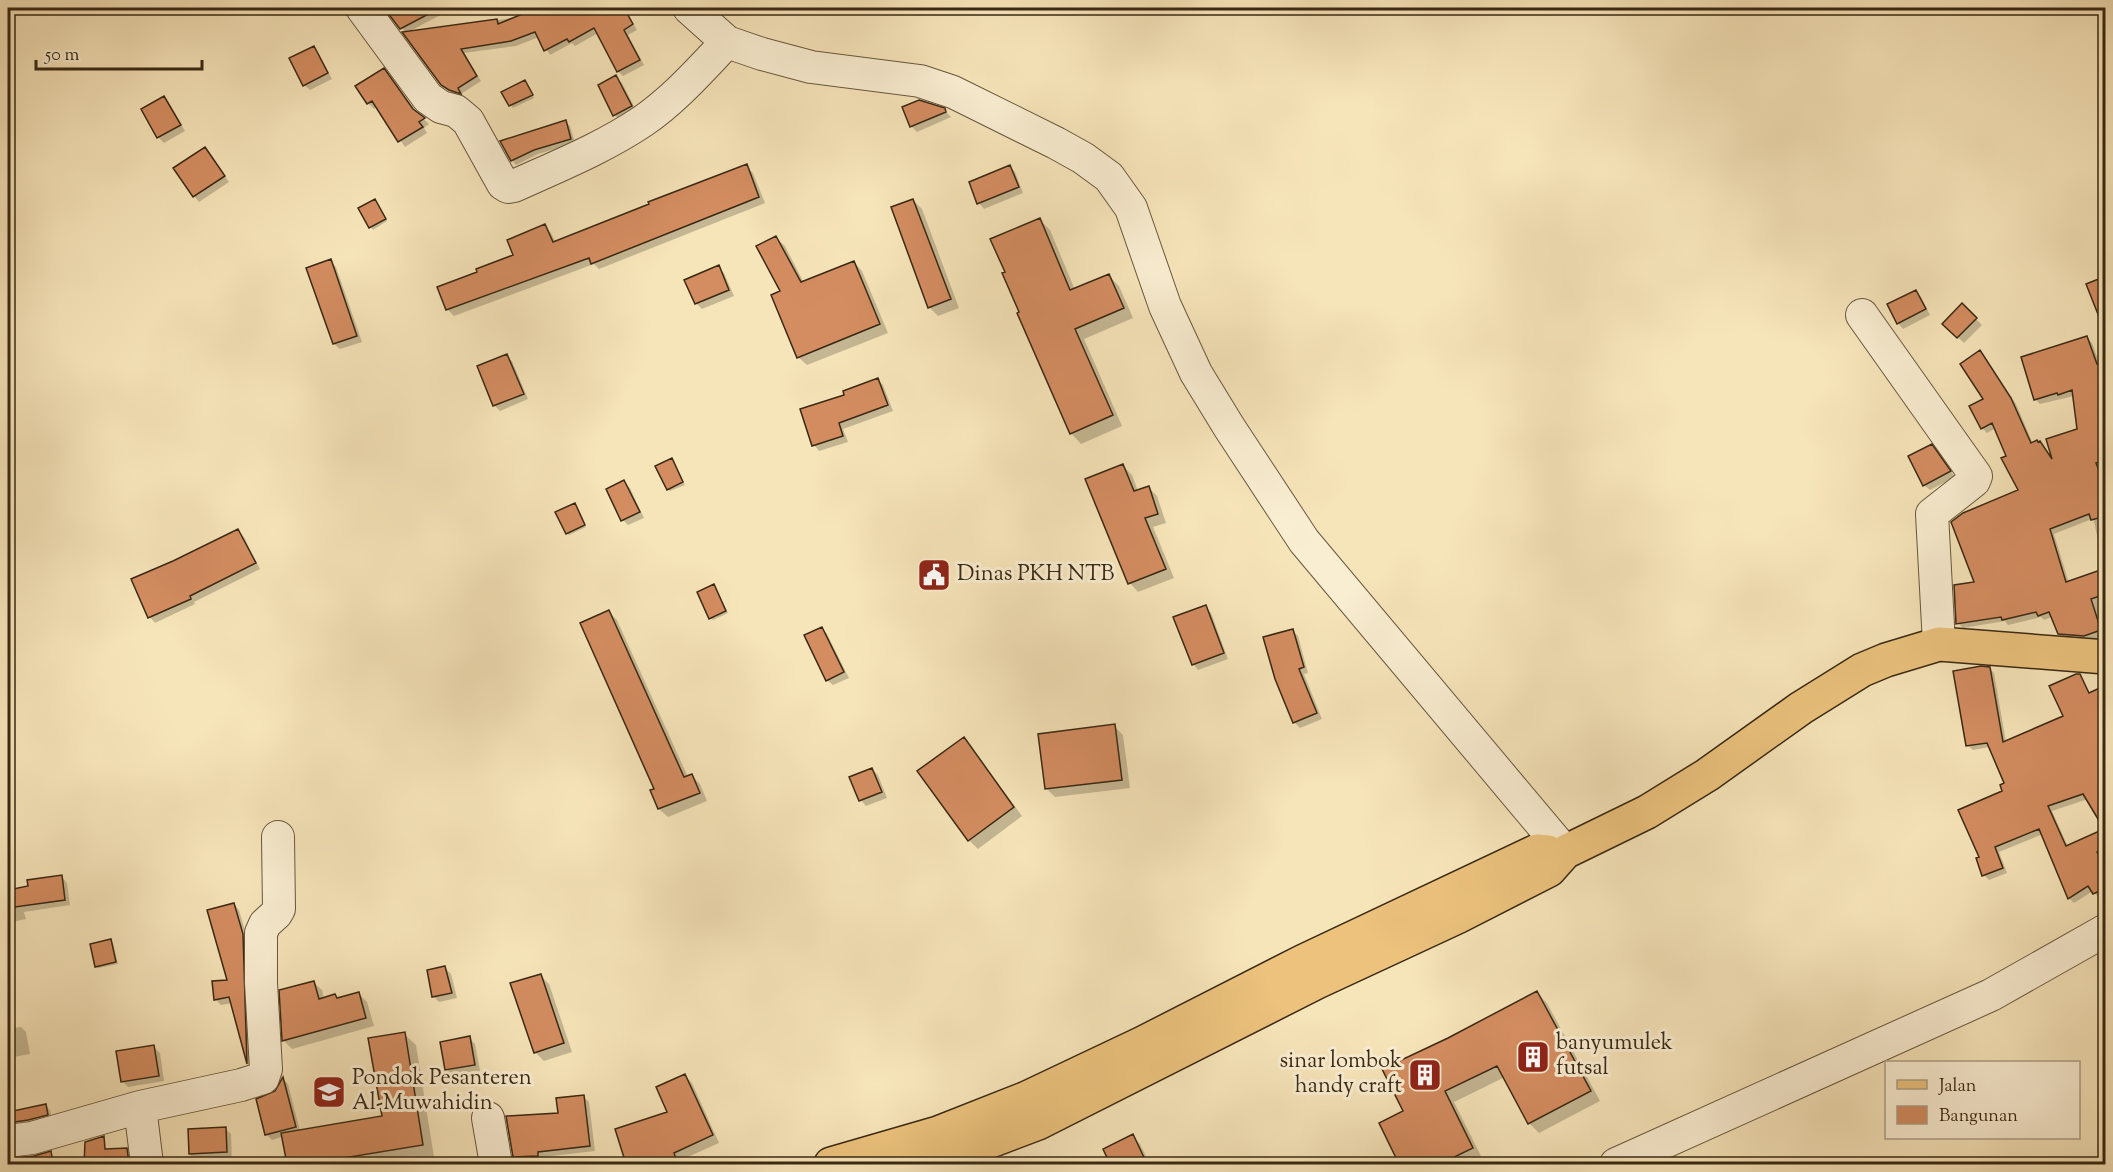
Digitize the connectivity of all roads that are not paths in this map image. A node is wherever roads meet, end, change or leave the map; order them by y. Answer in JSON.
{"nodes":[{"id":1,"x":362,"y":8,"type":"edge"},
{"id":2,"x":689,"y":8,"type":"edge"},
{"id":3,"x":727,"y":42,"type":"junction"},
{"id":4,"x":1862,"y":315,"type":"dead end"},
{"id":5,"x":1939,"y":644,"type":"junction"},
{"id":6,"x":2106,"y":657,"type":"edge"},
{"id":7,"x":278,"y":837,"type":"dead end"},
{"id":8,"x":1565,"y":852,"type":"junction"},
{"id":9,"x":2106,"y":930,"type":"edge"},
{"id":10,"x":140,"y":1107,"type":"junction"},
{"id":11,"x":488,"y":1118,"type":"dead end"},
{"id":12,"x":8,"y":1141,"type":"edge"},
{"id":13,"x":937,"y":1151,"type":"edge"},
{"id":14,"x":147,"y":1164,"type":"edge"},
{"id":15,"x":496,"y":1164,"type":"edge"},
{"id":16,"x":831,"y":1164,"type":"edge"},
{"id":17,"x":1616,"y":1164,"type":"edge"}],
"edges":[{"from":1,"to":3,"type":"street"},
{"from":2,"to":3,"type":"street"},
{"from":3,"to":8,"type":"street"},
{"from":4,"to":5,"type":"street"},
{"from":5,"to":6,"type":"main road"},
{"from":5,"to":8,"type":"main road"},
{"from":7,"to":10,"type":"street"},
{"from":8,"to":13,"type":"main road"},
{"from":9,"to":17,"type":"street"},
{"from":10,"to":12,"type":"street"},
{"from":10,"to":14,"type":"street"},
{"from":11,"to":15,"type":"street"},
{"from":13,"to":16,"type":"main road"}]}
